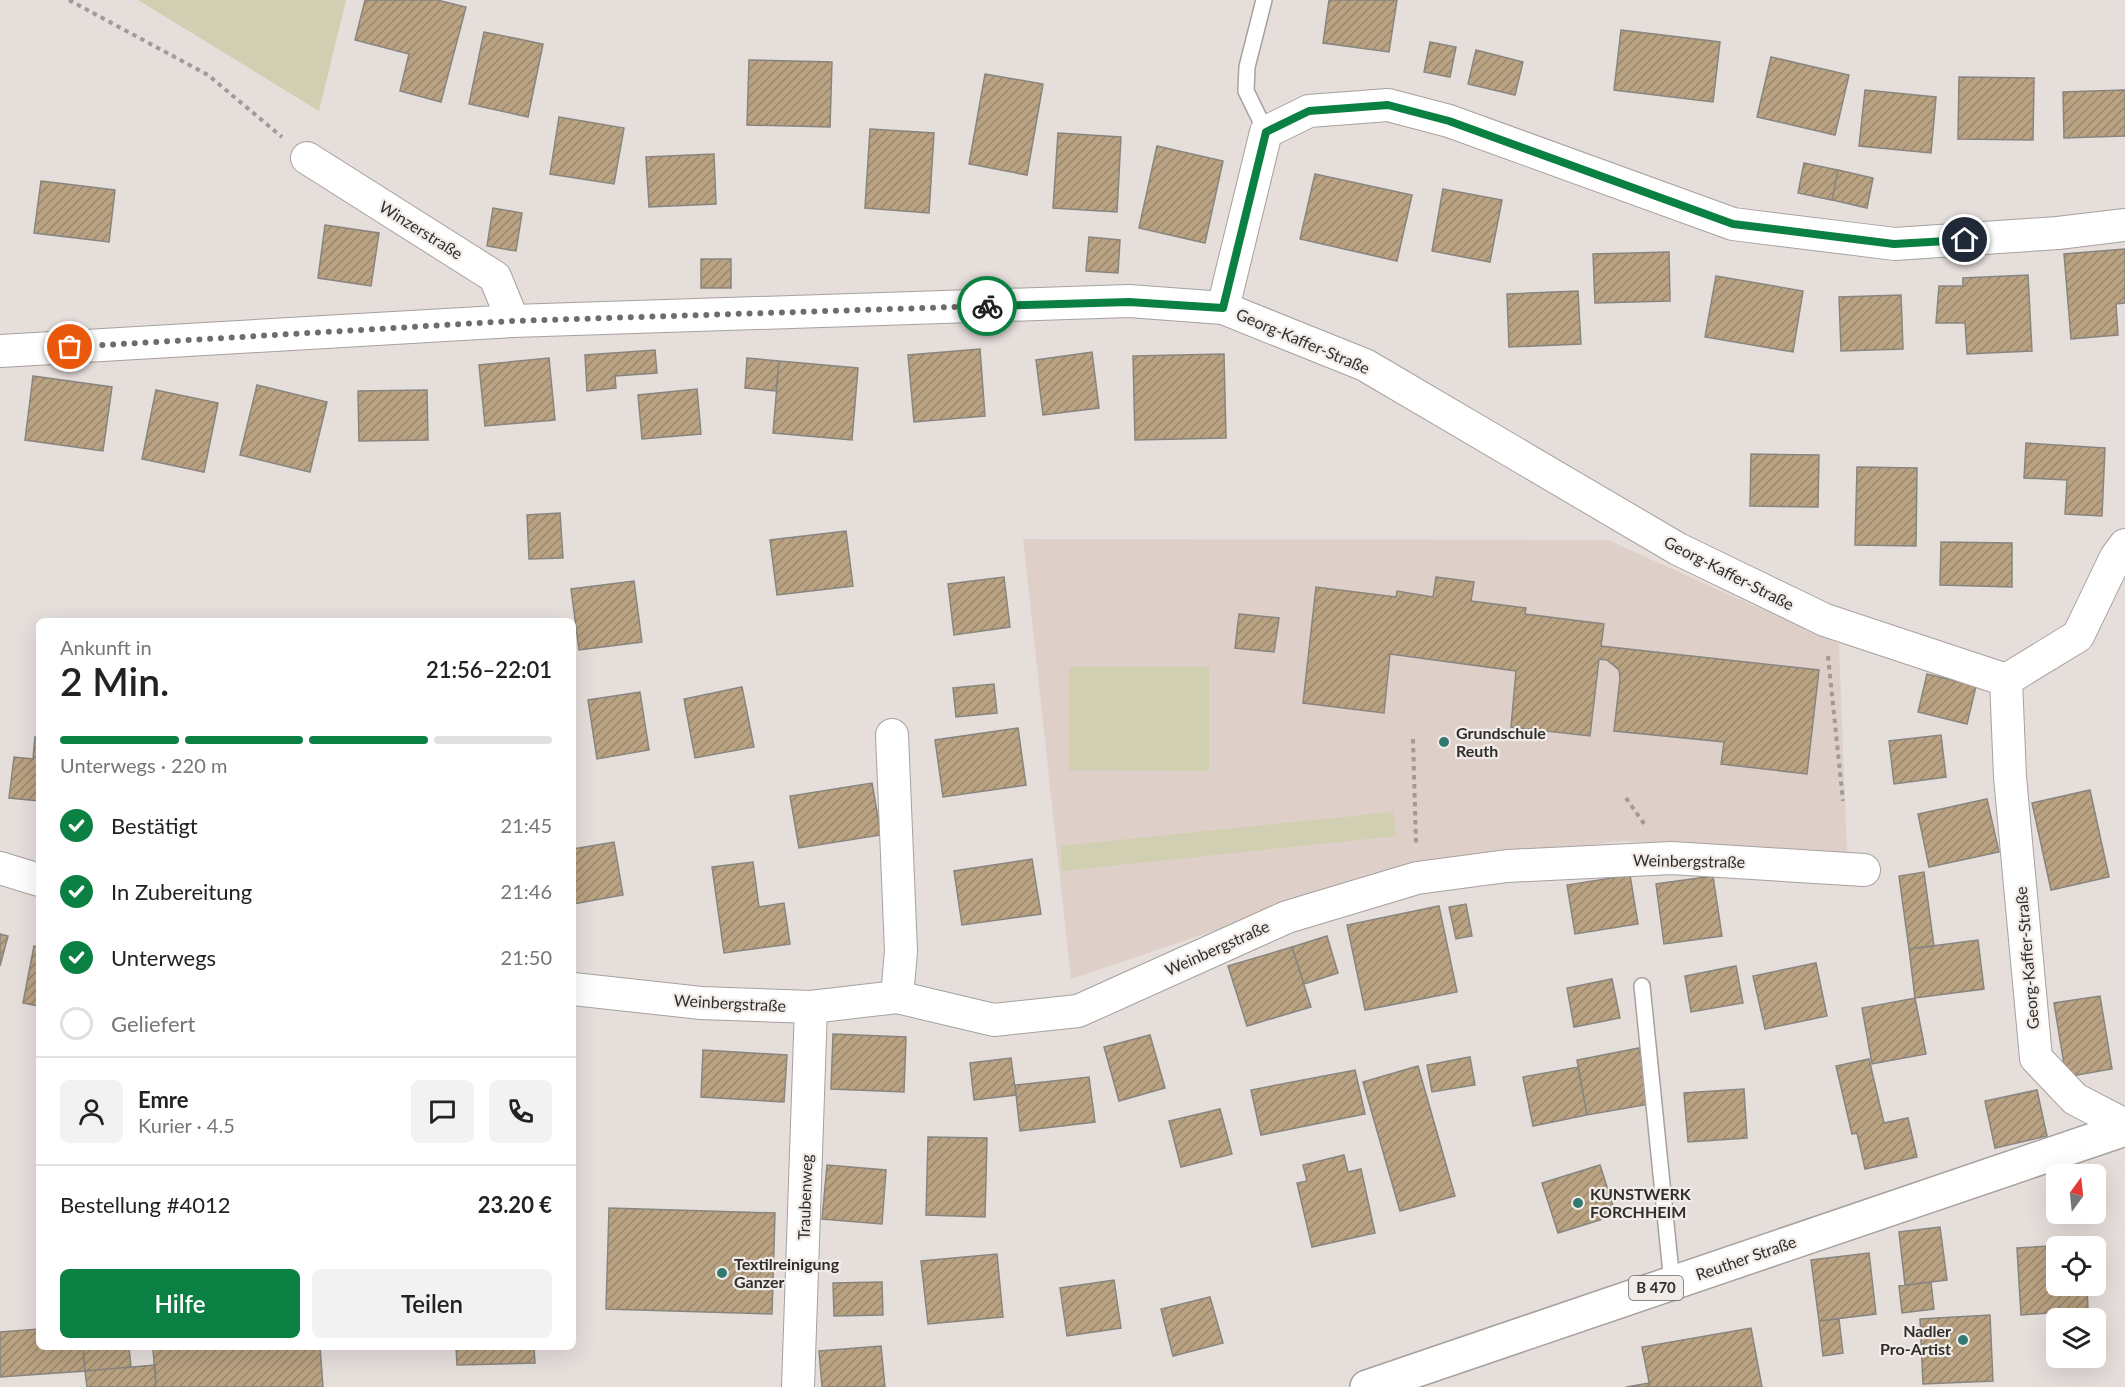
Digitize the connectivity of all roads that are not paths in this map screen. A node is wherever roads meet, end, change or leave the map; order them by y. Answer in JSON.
{"nodes":[{"id":1,"x":1264,"y":0,"type":"edge"},
{"id":2,"x":1266,"y":132,"type":"junction"},
{"id":3,"x":307,"y":158,"type":"road end"},
{"id":4,"x":2125,"y":225,"type":"edge"},
{"id":5,"x":1223,"y":308,"type":"junction"},
{"id":6,"x":513,"y":321,"type":"junction"},
{"id":7,"x":0,"y":351,"type":"edge"},
{"id":8,"x":2125,"y":545,"type":"edge"},
{"id":9,"x":2006,"y":680,"type":"junction"},
{"id":10,"x":892,"y":735,"type":"dead end"},
{"id":11,"x":0,"y":868,"type":"edge"},
{"id":12,"x":1864,"y":870,"type":"dead end"},
{"id":13,"x":36,"y":879,"type":"edge"},
{"id":14,"x":1642,"y":986,"type":"dead end"},
{"id":15,"x":576,"y":989,"type":"edge"},
{"id":16,"x":897,"y":997,"type":"junction"},
{"id":17,"x":811,"y":1007,"type":"junction"},
{"id":18,"x":2125,"y":1125,"type":"edge"},
{"id":19,"x":2125,"y":1129,"type":"edge"},
{"id":20,"x":1672,"y":1283,"type":"junction"},
{"id":21,"x":798,"y":1387,"type":"edge"},
{"id":22,"x":1367,"y":1387,"type":"edge"}],
"edges":[{"from":1,"to":2,"type":"lane"},
{"from":2,"to":4,"type":"street"},
{"from":2,"to":5,"type":"street"},
{"from":3,"to":6,"type":"street","name":"Winzerstraße"},
{"from":5,"to":6,"type":"street","name":"Georg-Kaffer-Straße"},
{"from":5,"to":9,"type":"street","name":"Georg-Kaffer-Straße"},
{"from":6,"to":7,"type":"street","name":"Georg-Kaffer-Straße"},
{"from":8,"to":9,"type":"street"},
{"from":9,"to":18,"type":"street","name":"Georg-Kaffer-Straße"},
{"from":10,"to":16,"type":"street"},
{"from":11,"to":13,"type":"street"},
{"from":12,"to":16,"type":"street","name":"Weinbergstraße"},
{"from":14,"to":20,"type":"lane"},
{"from":15,"to":17,"type":"street","name":"Weinbergstraße"},
{"from":16,"to":17,"type":"street","name":"Weinbergstraße"},
{"from":17,"to":21,"type":"street","name":"Traubenweg"},
{"from":19,"to":20,"type":"main road","name":"Reuther Straße","number":"B 470"},
{"from":20,"to":22,"type":"main road","name":"Reuther Straße","number":"B 470"}]}
